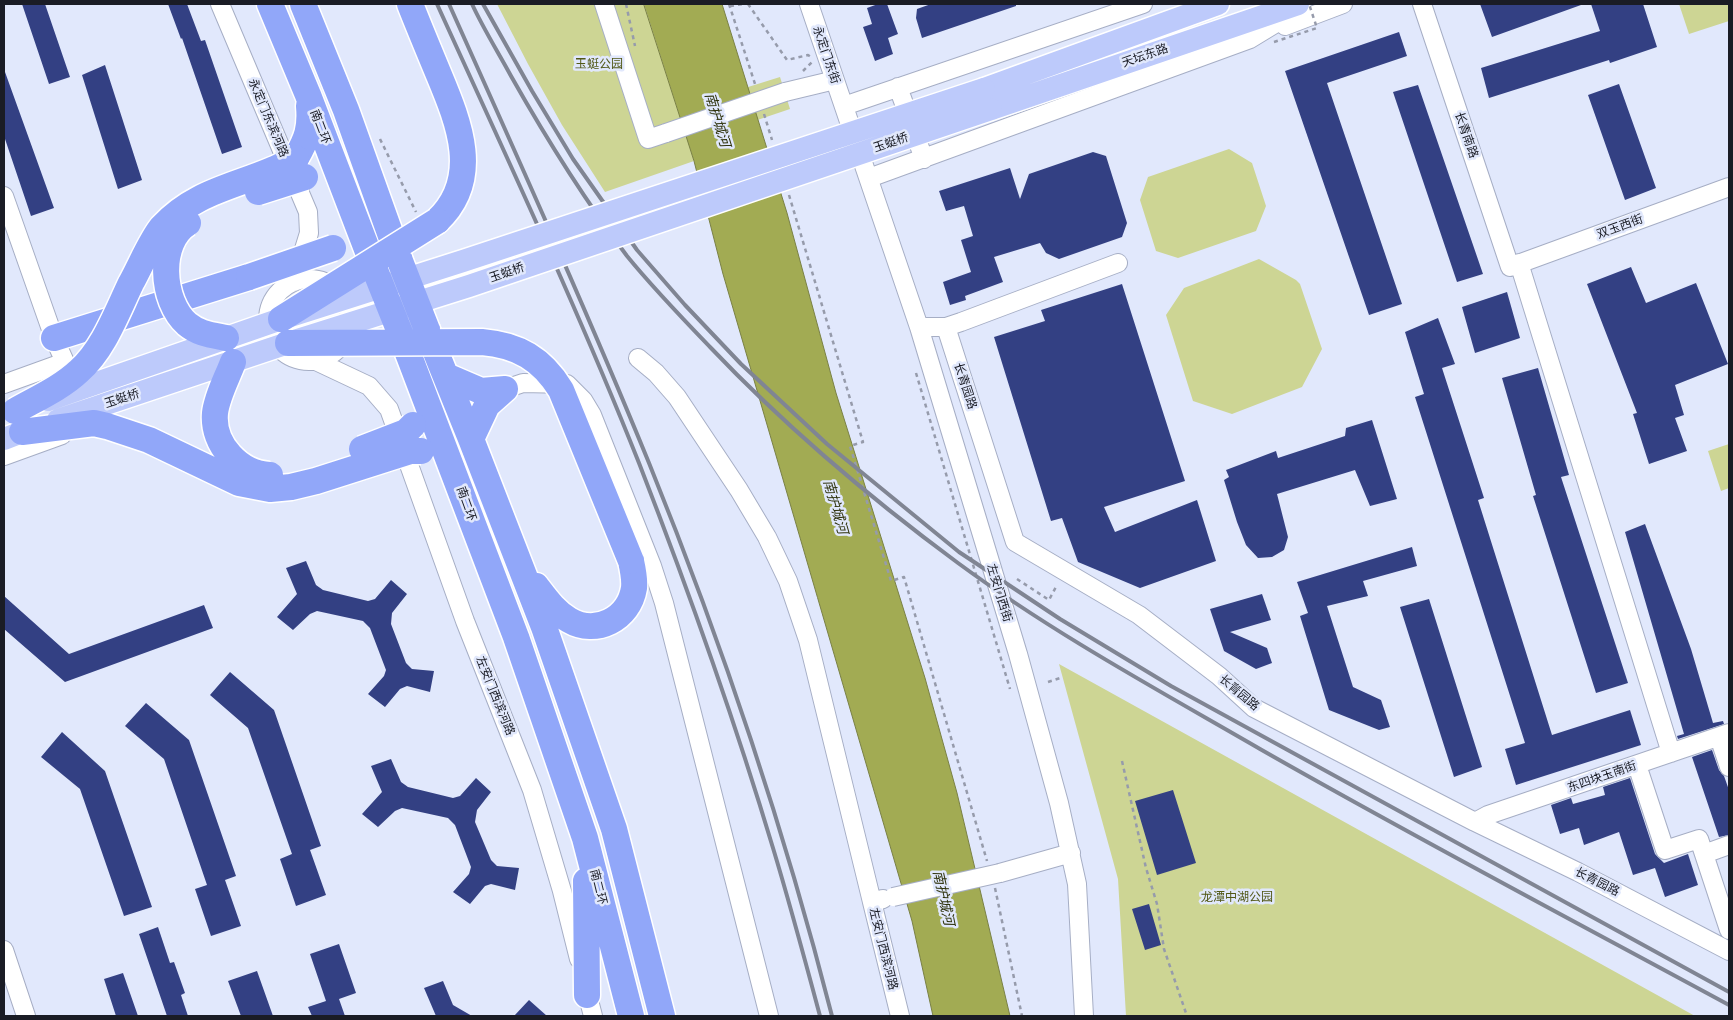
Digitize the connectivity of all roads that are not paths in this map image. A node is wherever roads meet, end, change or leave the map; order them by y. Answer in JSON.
{"nodes":[{"id":1,"x":220,"y":4,"type":"edge"},
{"id":2,"x":270,"y":4,"type":"edge"},
{"id":3,"x":410,"y":4,"type":"edge"},
{"id":4,"x":604,"y":4,"type":"edge"},
{"id":5,"x":809,"y":4,"type":"edge"},
{"id":6,"x":1143,"y":4,"type":"edge"},
{"id":7,"x":1218,"y":4,"type":"edge"},
{"id":8,"x":1298,"y":4,"type":"edge"},
{"id":9,"x":1309,"y":4,"type":"edge"},
{"id":10,"x":1343,"y":4,"type":"edge"},
{"id":11,"x":1422,"y":4,"type":"edge"},
{"id":12,"x":307,"y":9,"type":"edge"},
{"id":13,"x":1250,"y":39,"type":"junction"},
{"id":14,"x":835,"y":80,"type":"junction"},
{"id":15,"x":898,"y":87,"type":"junction"},
{"id":16,"x":308,"y":95,"type":"junction"},
{"id":17,"x":988,"y":99,"type":"junction"},
{"id":18,"x":844,"y":106,"type":"junction"},
{"id":19,"x":857,"y":143,"type":"junction"},
{"id":20,"x":924,"y":159,"type":"junction"},
{"id":21,"x":300,"y":167,"type":"junction"},
{"id":22,"x":869,"y":178,"type":"junction"},
{"id":23,"x":1729,"y":187,"type":"edge"},
{"id":24,"x":4,"y":196,"type":"edge"},
{"id":25,"x":353,"y":215,"type":"junction"},
{"id":26,"x":333,"y":248,"type":"junction"},
{"id":27,"x":370,"y":260,"type":"junction"},
{"id":28,"x":1118,"y":263,"type":"dead end"},
{"id":29,"x":1514,"y":265,"type":"junction"},
{"id":30,"x":294,"y":282,"type":"junction"},
{"id":31,"x":345,"y":299,"type":"junction"},
{"id":32,"x":362,"y":307,"type":"junction"},
{"id":33,"x":350,"y":322,"type":"junction"},
{"id":34,"x":946,"y":326,"type":"junction"},
{"id":35,"x":919,"y":327,"type":"junction"},
{"id":36,"x":279,"y":333,"type":"junction"},
{"id":37,"x":54,"y":338,"type":"junction"},
{"id":38,"x":230,"y":350,"type":"junction"},
{"id":39,"x":638,"y":358,"type":"dead end"},
{"id":40,"x":316,"y":361,"type":"junction"},
{"id":41,"x":65,"y":362,"type":"junction"},
{"id":42,"x":446,"y":376,"type":"junction"},
{"id":43,"x":4,"y":384,"type":"edge"},
{"id":44,"x":504,"y":389,"type":"junction"},
{"id":45,"x":424,"y":395,"type":"junction"},
{"id":46,"x":78,"y":398,"type":"junction"},
{"id":47,"x":11,"y":424,"type":"edge"},
{"id":48,"x":471,"y":439,"type":"junction"},
{"id":49,"x":4,"y":456,"type":"edge"},
{"id":50,"x":452,"y":466,"type":"junction"},
{"id":51,"x":520,"y":566,"type":"junction"},
{"id":52,"x":1724,"y":735,"type":"edge"},
{"id":53,"x":1671,"y":753,"type":"junction"},
{"id":54,"x":1637,"y":765,"type":"junction"},
{"id":55,"x":1729,"y":767,"type":"edge"},
{"id":56,"x":1475,"y":822,"type":"junction"},
{"id":57,"x":585,"y":838,"type":"junction"},
{"id":58,"x":1729,"y":845,"type":"edge"},
{"id":59,"x":1071,"y":853,"type":"junction"},
{"id":60,"x":1704,"y":854,"type":"junction"},
{"id":61,"x":872,"y":902,"type":"junction"},
{"id":62,"x":1729,"y":930,"type":"edge"},
{"id":63,"x":4,"y":950,"type":"edge"},
{"id":64,"x":1729,"y":951,"type":"edge"},
{"id":65,"x":590,"y":1006,"type":"edge"},
{"id":66,"x":26,"y":1016,"type":"edge"},
{"id":67,"x":631,"y":1016,"type":"edge"},
{"id":68,"x":662,"y":1016,"type":"edge"},
{"id":69,"x":769,"y":1016,"type":"edge"},
{"id":70,"x":900,"y":1016,"type":"edge"},
{"id":71,"x":1084,"y":1016,"type":"edge"}],
"edges":[{"from":1,"to":30,"type":"street","name":"永定门东滨河路"},
{"from":2,"to":16,"type":"highway","name":"南二环"},
{"from":3,"to":36,"type":"highway","bridge":true},
{"from":4,"to":14,"type":"street","bridge":true},
{"from":5,"to":14,"type":"street","name":"永定门东街"},
{"from":6,"to":15,"type":"street"},
{"from":7,"to":17,"type":"main road","name":"天坛东路"},
{"from":8,"to":17,"type":"main road","name":"天坛东路"},
{"from":9,"to":13,"type":"street"},
{"from":10,"to":13,"type":"street"},
{"from":11,"to":29,"type":"street","name":"长青南路"},
{"from":12,"to":42,"type":"highway","bridge":true},
{"from":13,"to":20,"type":"street"},
{"from":14,"to":18,"type":"street","name":"永定门东街"},
{"from":15,"to":18,"type":"street"},
{"from":15,"to":20,"type":"street"},
{"from":16,"to":21,"type":"highway"},
{"from":16,"to":25,"type":"highway","name":"南二环"},
{"from":17,"to":36,"type":"main road","name":"玉蜓桥","bridge":true},
{"from":18,"to":19,"type":"street","name":"永定门东街"},
{"from":19,"to":22,"type":"street","name":"左安门西街"},
{"from":19,"to":32,"type":"street","bridge":true},
{"from":20,"to":22,"type":"street"},
{"from":21,"to":25,"type":"highway"},
{"from":21,"to":38,"type":"highway","bridge":true},
{"from":21,"to":47,"type":"highway","bridge":true},
{"from":22,"to":35,"type":"street","name":"左安门西街"},
{"from":23,"to":29,"type":"street","name":"双玉西街"},
{"from":24,"to":37,"type":"street"},
{"from":25,"to":26,"type":"highway"},
{"from":25,"to":27,"type":"highway","name":"南二环"},
{"from":26,"to":27,"type":"highway"},
{"from":26,"to":37,"type":"highway","bridge":true},
{"from":27,"to":45,"type":"highway","name":"南二环","bridge":true},
{"from":28,"to":34,"type":"street"},
{"from":29,"to":53,"type":"street","name":"长青南路"},
{"from":30,"to":31,"type":"street"},
{"from":30,"to":36,"type":"street"},
{"from":31,"to":32,"type":"street"},
{"from":31,"to":33,"type":"street"},
{"from":32,"to":33,"type":"street"},
{"from":33,"to":40,"type":"street"},
{"from":34,"to":35,"type":"street"},
{"from":34,"to":56,"type":"street","name":"长青园路"},
{"from":35,"to":59,"type":"street","name":"左安门西街"},
{"from":36,"to":38,"type":"main road","name":"玉蜓桥","bridge":true},
{"from":36,"to":40,"type":"street"},
{"from":36,"to":46,"type":"street"},
{"from":36,"to":51,"type":"highway","bridge":true},
{"from":37,"to":41,"type":"street"},
{"from":38,"to":45,"type":"highway","bridge":true},
{"from":38,"to":47,"type":"main road","name":"玉蜓桥","bridge":true},
{"from":39,"to":61,"type":"street"},
{"from":40,"to":65,"type":"street","name":"左安门西滨河路"},
{"from":41,"to":43,"type":"street"},
{"from":41,"to":46,"type":"street"},
{"from":42,"to":44,"type":"highway"},
{"from":42,"to":48,"type":"highway"},
{"from":44,"to":48,"type":"highway"},
{"from":44,"to":69,"type":"street"},
{"from":45,"to":50,"type":"highway","name":"南二环"},
{"from":46,"to":49,"type":"street"},
{"from":47,"to":50,"type":"highway","bridge":true},
{"from":48,"to":51,"type":"highway"},
{"from":50,"to":57,"type":"highway","name":"南二环"},
{"from":51,"to":68,"type":"highway"},
{"from":52,"to":53,"type":"street","name":"东四块玉南街"},
{"from":52,"to":55,"type":"street"},
{"from":53,"to":54,"type":"street","name":"东四块玉南街"},
{"from":54,"to":56,"type":"street","name":"东四块玉南街"},
{"from":54,"to":60,"type":"street"},
{"from":56,"to":64,"type":"street","name":"长青园路"},
{"from":57,"to":65,"type":"highway"},
{"from":57,"to":67,"type":"highway","name":"南二环"},
{"from":58,"to":60,"type":"street"},
{"from":59,"to":61,"type":"street","name":"左安门西滨河路","bridge":true},
{"from":59,"to":71,"type":"street","name":"左安门西街"},
{"from":60,"to":62,"type":"street"},
{"from":61,"to":70,"type":"street","name":"左安门西滨河路"},
{"from":63,"to":66,"type":"street"}]}
